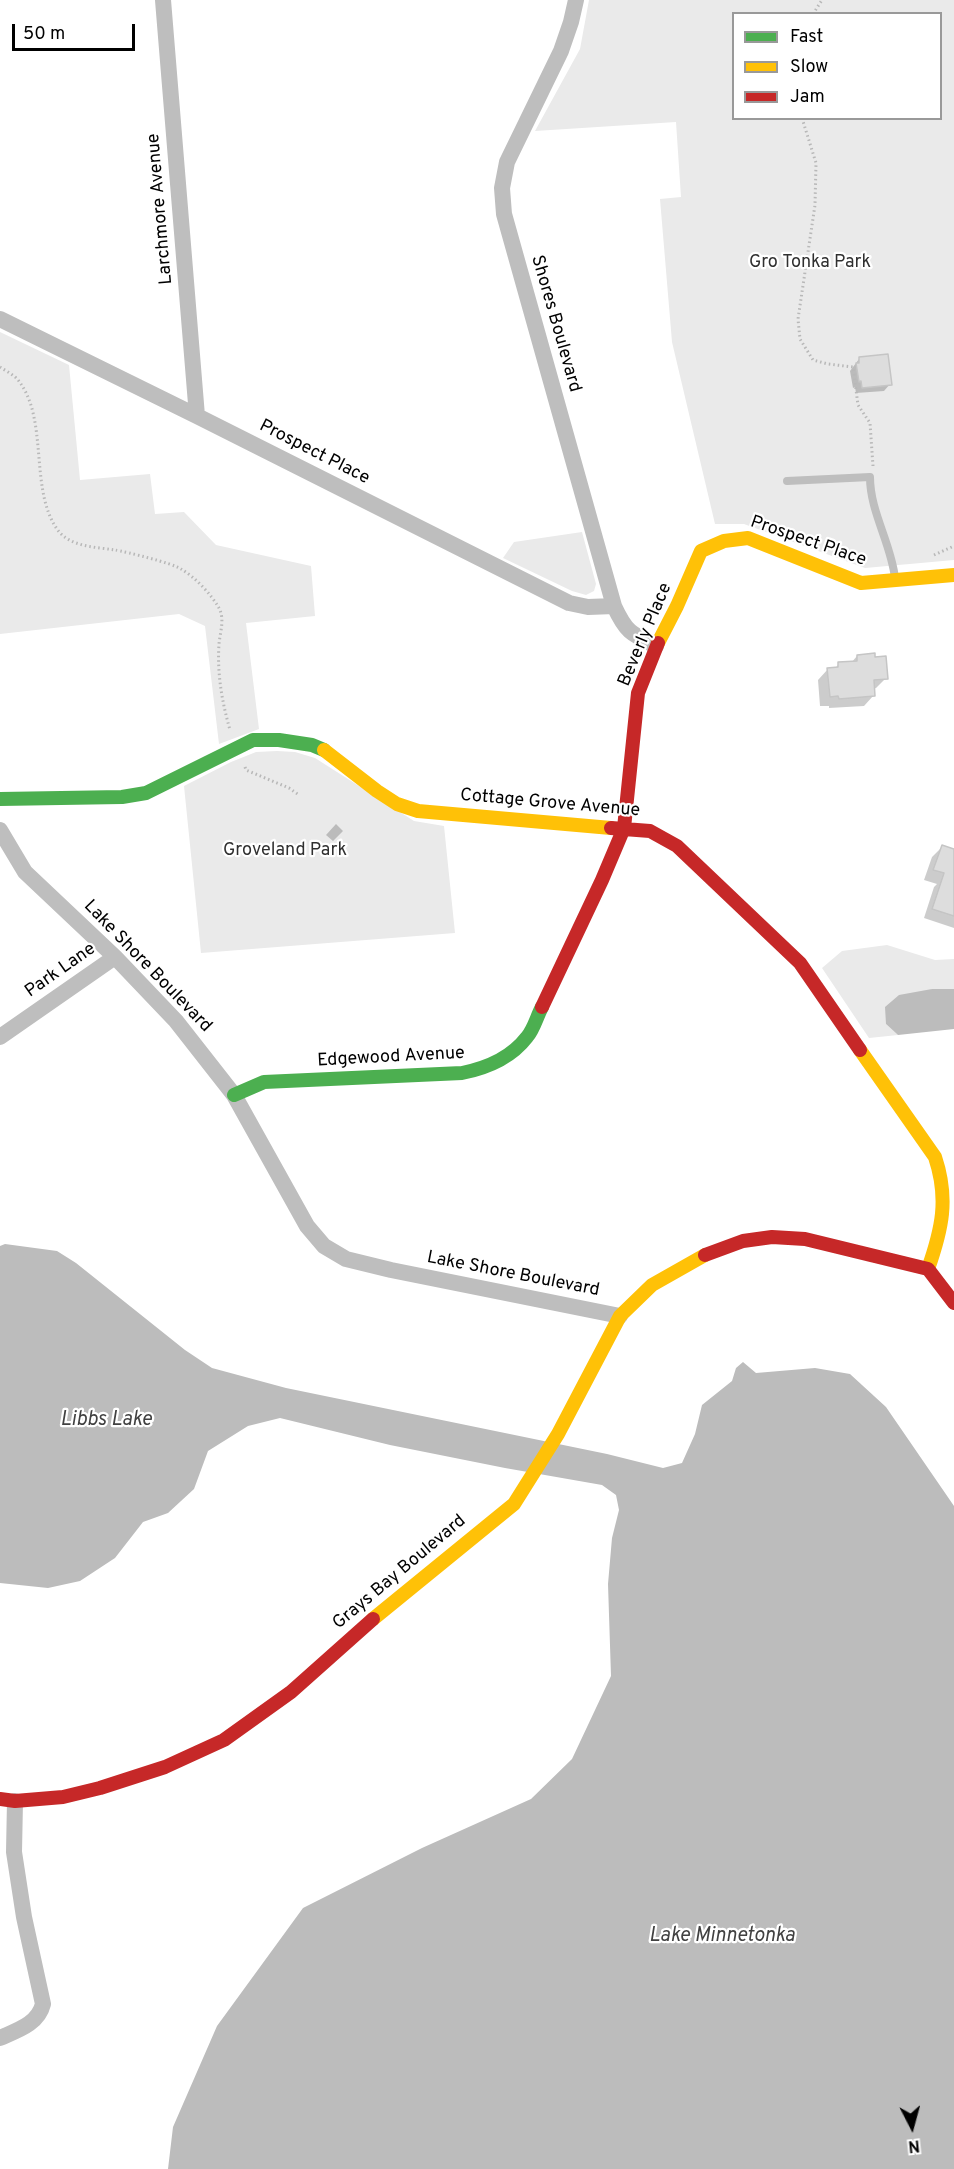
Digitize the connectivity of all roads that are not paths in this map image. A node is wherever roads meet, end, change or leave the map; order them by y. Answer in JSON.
{"nodes":[{"id":1,"x":163,"y":0,"type":"edge"},
{"id":2,"x":576,"y":0,"type":"edge"},
{"id":3,"x":0,"y":319,"type":"edge"},
{"id":4,"x":197,"y":416,"type":"junction"},
{"id":5,"x":787,"y":481,"type":"dead end"},
{"id":6,"x":720,"y":542,"type":"joint"},
{"id":7,"x":954,"y":575,"type":"edge"},
{"id":8,"x":895,"y":581,"type":"junction"},
{"id":9,"x":614,"y":606,"type":"junction"},
{"id":10,"x":656,"y":646,"type":"junction"},
{"id":11,"x":0,"y":799,"type":"edge"},
{"id":12,"x":624,"y":828,"type":"junction"},
{"id":13,"x":0,"y":830,"type":"edge"},
{"id":14,"x":115,"y":957,"type":"junction"},
{"id":15,"x":0,"y":1037,"type":"edge"},
{"id":16,"x":234,"y":1095,"type":"junction"},
{"id":17,"x":928,"y":1269,"type":"junction"},
{"id":18,"x":954,"y":1303,"type":"edge"},
{"id":19,"x":620,"y":1316,"type":"junction"},
{"id":20,"x":8,"y":1800,"type":"edge"},
{"id":21,"x":0,"y":2038,"type":"edge"}],
"edges":[{"from":1,"to":4,"type":"street","name":"Larchmore Avenue"},
{"from":2,"to":9,"type":"street","name":"Shores Boulevard"},
{"from":3,"to":4,"type":"street","name":"Prospect Place"},
{"from":4,"to":9,"type":"street","name":"Prospect Place"},
{"from":5,"to":8,"type":"lane"},
{"from":6,"to":8,"type":"street","name":"Prospect Place"},
{"from":6,"to":10,"type":"street","name":"Beverly Place"},
{"from":7,"to":8,"type":"street","name":"Prospect Place"},
{"from":9,"to":10,"type":"street","name":"Shores Boulevard"},
{"from":10,"to":12,"type":"street","name":"Beverly Place"},
{"from":11,"to":12,"type":"street","name":"Cottage Grove Avenue"},
{"from":12,"to":16,"type":"street","name":"Edgewood Avenue"},
{"from":12,"to":17,"type":"street","name":"Cottage Grove Avenue"},
{"from":13,"to":14,"type":"street","name":"Lake Shore Boulevard"},
{"from":14,"to":15,"type":"street","name":"Park Lane"},
{"from":14,"to":16,"type":"street","name":"Lake Shore Boulevard"},
{"from":16,"to":19,"type":"street","name":"Lake Shore Boulevard"},
{"from":17,"to":18,"type":"street"},
{"from":17,"to":19,"type":"street","name":"Grays Bay Boulevard"},
{"from":19,"to":20,"type":"street","name":"Grays Bay Boulevard"},
{"from":20,"to":21,"type":"street","name":"Grays Bay Boulevard"}]}
